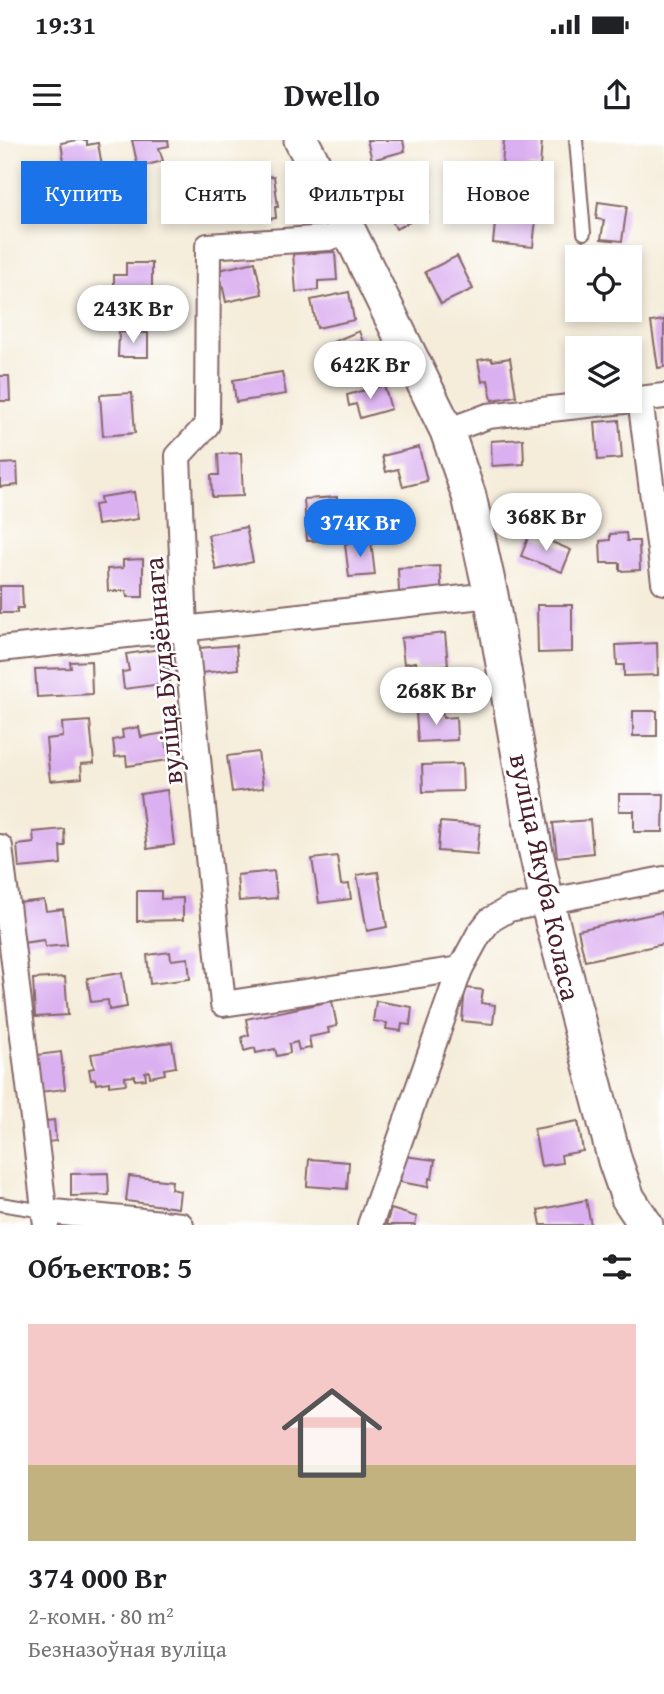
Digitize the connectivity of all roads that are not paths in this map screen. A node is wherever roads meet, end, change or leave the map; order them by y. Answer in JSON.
{"nodes":[{"id":1,"x":301,"y":140,"type":"edge"},
{"id":2,"x":576,"y":140,"type":"edge"},
{"id":3,"x":349,"y":231,"type":"junction"},
{"id":4,"x":584,"y":233,"type":"dead end"},
{"id":5,"x":565,"y":407,"type":"edge"},
{"id":6,"x":642,"y":413,"type":"edge"},
{"id":7,"x":447,"y":431,"type":"junction"},
{"id":8,"x":664,"y":582,"type":"edge"},
{"id":9,"x":491,"y":595,"type":"junction"},
{"id":10,"x":185,"y":630,"type":"junction"},
{"id":11,"x":0,"y":649,"type":"edge"},
{"id":12,"x":0,"y":847,"type":"edge"},
{"id":13,"x":664,"y":879,"type":"edge"},
{"id":14,"x":547,"y":902,"type":"junction"},
{"id":15,"x":460,"y":969,"type":"junction"},
{"id":16,"x":0,"y":1205,"type":"edge"},
{"id":17,"x":45,"y":1218,"type":"edge"},
{"id":18,"x":181,"y":1225,"type":"edge"},
{"id":19,"x":370,"y":1225,"type":"edge"},
{"id":20,"x":646,"y":1225,"type":"edge"}],
"edges":[{"from":1,"to":3,"type":"main road","name":"вуліца Якуба Коласа"},
{"from":2,"to":4,"type":"lane"},
{"from":3,"to":7,"type":"main road","name":"вуліца Якуба Коласа"},
{"from":3,"to":10,"type":"street","name":"вуліца Будзённага"},
{"from":5,"to":7,"type":"street"},
{"from":6,"to":8,"type":"street"},
{"from":7,"to":9,"type":"main road","name":"вуліца Якуба Коласа"},
{"from":9,"to":10,"type":"street"},
{"from":9,"to":14,"type":"main road","name":"вуліца Якуба Коласа"},
{"from":10,"to":11,"type":"street"},
{"from":10,"to":15,"type":"street","name":"вуліца Будзённага"},
{"from":12,"to":17,"type":"street"},
{"from":13,"to":14,"type":"street"},
{"from":14,"to":15,"type":"street"},
{"from":14,"to":20,"type":"main road","name":"вуліца Якуба Коласа"},
{"from":15,"to":19,"type":"street"},
{"from":16,"to":17,"type":"lane"},
{"from":17,"to":18,"type":"street"}]}
